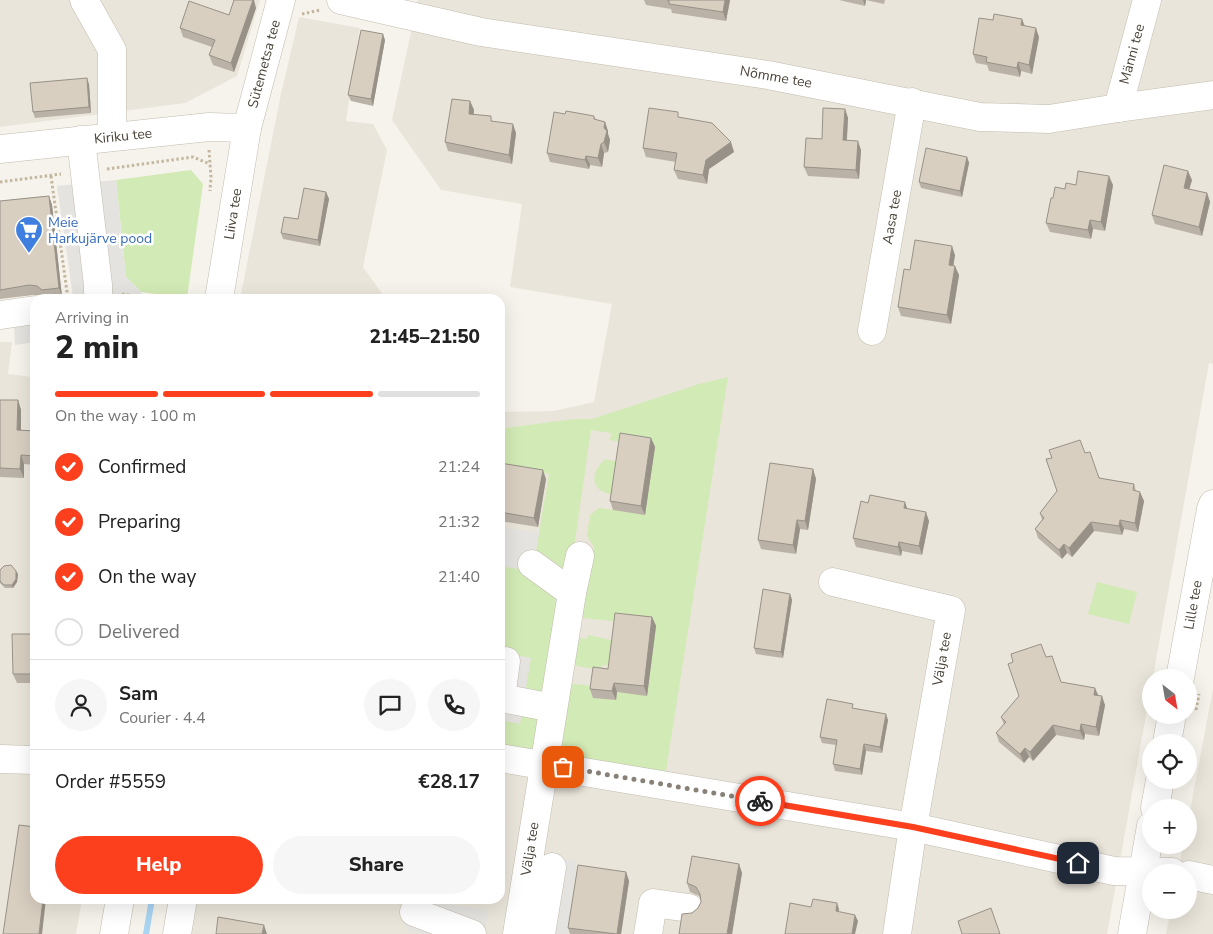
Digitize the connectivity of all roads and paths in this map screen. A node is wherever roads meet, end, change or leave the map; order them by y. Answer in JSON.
{"nodes":[{"id":1,"x":84,"y":0,"type":"edge"},
{"id":2,"x":281,"y":0,"type":"edge"},
{"id":3,"x":341,"y":0,"type":"edge"},
{"id":4,"x":1147,"y":0,"type":"edge"},
{"id":5,"x":1213,"y":95,"type":"edge"},
{"id":6,"x":912,"y":102,"type":"junction"},
{"id":7,"x":1118,"y":108,"type":"junction"},
{"id":8,"x":209,"y":127,"type":"junction"},
{"id":9,"x":247,"y":128,"type":"junction"},
{"id":10,"x":112,"y":136,"type":"junction"},
{"id":11,"x":81,"y":140,"type":"junction"},
{"id":12,"x":0,"y":149,"type":"edge"},
{"id":13,"x":51,"y":176,"type":"dead end"},
{"id":14,"x":210,"y":193,"type":"dead end"},
{"id":15,"x":67,"y":294,"type":"edge"},
{"id":16,"x":98,"y":294,"type":"edge"},
{"id":17,"x":220,"y":294,"type":"edge"},
{"id":18,"x":30,"y":311,"type":"edge"},
{"id":19,"x":1,"y":315,"type":"edge"},
{"id":20,"x":872,"y":331,"type":"dead end"},
{"id":21,"x":1213,"y":504,"type":"edge"},
{"id":22,"x":580,"y":556,"type":"dead end"},
{"id":23,"x":532,"y":564,"type":"dead end"},
{"id":24,"x":833,"y":582,"type":"dead end"},
{"id":25,"x":572,"y":593,"type":"junction"},
{"id":26,"x":506,"y":661,"type":"dead end"},
{"id":27,"x":1182,"y":669,"type":"edge"},
{"id":28,"x":505,"y":670,"type":"edge"},
{"id":29,"x":505,"y":699,"type":"edge"},
{"id":30,"x":553,"y":708,"type":"junction"},
{"id":31,"x":0,"y":759,"type":"edge"},
{"id":32,"x":505,"y":759,"type":"edge"},
{"id":33,"x":30,"y":760,"type":"edge"},
{"id":34,"x":544,"y":764,"type":"junction"},
{"id":35,"x":913,"y":827,"type":"junction"},
{"id":36,"x":552,"y":867,"type":"dead end"},
{"id":37,"x":1142,"y":872,"type":"edge"},
{"id":38,"x":1197,"y":877,"type":"edge"},
{"id":39,"x":1142,"y":878,"type":"edge"},
{"id":40,"x":1213,"y":880,"type":"edge"},
{"id":41,"x":119,"y":904,"type":"edge"},
{"id":42,"x":182,"y":904,"type":"edge"},
{"id":43,"x":689,"y":908,"type":"dead end"},
{"id":44,"x":414,"y":912,"type":"dead end"},
{"id":45,"x":114,"y":934,"type":"edge"},
{"id":46,"x":177,"y":934,"type":"edge"},
{"id":47,"x":472,"y":934,"type":"edge"},
{"id":48,"x":517,"y":934,"type":"edge"},
{"id":49,"x":542,"y":934,"type":"edge"},
{"id":50,"x":648,"y":934,"type":"edge"},
{"id":51,"x":897,"y":934,"type":"edge"},
{"id":52,"x":1132,"y":934,"type":"edge"}],
"edges":[{"from":1,"to":10,"type":"street"},
{"from":2,"to":9,"type":"street","name":"Sütemetsa tee"},
{"from":3,"to":6,"type":"street","name":"Nõmme tee"},
{"from":4,"to":7,"type":"street","name":"Männi tee"},
{"from":5,"to":7,"type":"street","name":"Nõmme tee"},
{"from":6,"to":7,"type":"street","name":"Nõmme tee"},
{"from":6,"to":20,"type":"street","name":"Aasa tee"},
{"from":8,"to":9,"type":"street","name":"Kiriku tee"},
{"from":8,"to":10,"type":"street","name":"Kiriku tee"},
{"from":8,"to":14,"type":"path"},
{"from":9,"to":17,"type":"street","name":"Liiva tee"},
{"from":10,"to":11,"type":"street","name":"Kiriku tee"},
{"from":11,"to":12,"type":"street","name":"Kiriku tee"},
{"from":11,"to":16,"type":"street"},
{"from":13,"to":15,"type":"path"},
{"from":18,"to":19,"type":"street"},
{"from":21,"to":27,"type":"street","name":"Lille tee"},
{"from":22,"to":25,"type":"street","name":"Välja tee"},
{"from":23,"to":25,"type":"street"},
{"from":24,"to":35,"type":"street","name":"Välja tee"},
{"from":25,"to":30,"type":"street","name":"Välja tee"},
{"from":26,"to":28,"type":"street"},
{"from":29,"to":30,"type":"street"},
{"from":30,"to":34,"type":"street","name":"Välja tee"},
{"from":31,"to":33,"type":"street"},
{"from":32,"to":34,"type":"street"},
{"from":34,"to":35,"type":"street"},
{"from":34,"to":48,"type":"street","name":"Välja tee"},
{"from":35,"to":37,"type":"street"},
{"from":35,"to":51,"type":"street","name":"Välja tee"},
{"from":36,"to":49,"type":"street"},
{"from":38,"to":40,"type":"street"},
{"from":39,"to":52,"type":"street"},
{"from":41,"to":45,"type":"street"},
{"from":42,"to":46,"type":"street"},
{"from":43,"to":50,"type":"street"},
{"from":44,"to":47,"type":"street"}]}
